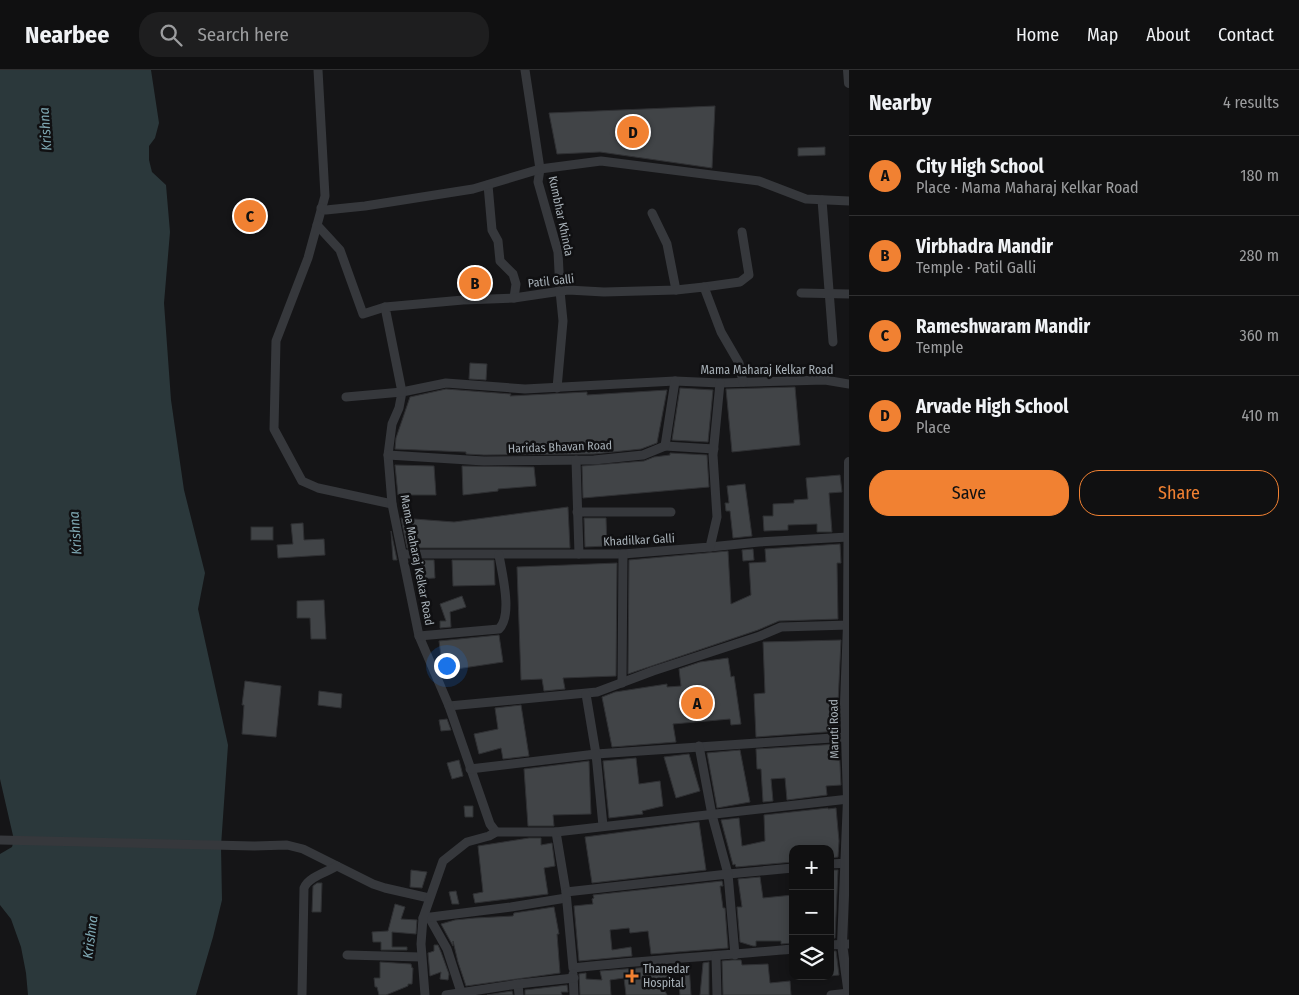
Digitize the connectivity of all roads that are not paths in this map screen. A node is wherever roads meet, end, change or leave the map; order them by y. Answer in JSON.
{"nodes":[{"id":1,"x":318,"y":70,"type":"edge"},
{"id":2,"x":525,"y":70,"type":"edge"},
{"id":3,"x":848,"y":70,"type":"edge"},
{"id":4,"x":849,"y":83,"type":"edge"},
{"id":5,"x":540,"y":169,"type":"junction"},
{"id":6,"x":488,"y":185,"type":"junction"},
{"id":7,"x":822,"y":200,"type":"junction"},
{"id":8,"x":849,"y":201,"type":"edge"},
{"id":9,"x":321,"y":208,"type":"junction"},
{"id":10,"x":652,"y":212,"type":"dead end"},
{"id":11,"x":317,"y":225,"type":"junction"},
{"id":12,"x":742,"y":232,"type":"dead end"},
{"id":13,"x":704,"y":287,"type":"junction"},
{"id":14,"x":676,"y":290,"type":"junction"},
{"id":15,"x":560,"y":291,"type":"junction"},
{"id":16,"x":801,"y":293,"type":"dead end"},
{"id":17,"x":829,"y":293,"type":"junction"},
{"id":18,"x":849,"y":294,"type":"edge"},
{"id":19,"x":514,"y":298,"type":"junction"},
{"id":20,"x":385,"y":307,"type":"junction"},
{"id":21,"x":833,"y":342,"type":"dead end"},
{"id":22,"x":675,"y":381,"type":"junction"},
{"id":23,"x":743,"y":382,"type":"junction"},
{"id":24,"x":720,"y":383,"type":"junction"},
{"id":25,"x":849,"y":384,"type":"edge"},
{"id":26,"x":557,"y":388,"type":"junction"},
{"id":27,"x":402,"y":392,"type":"junction"},
{"id":28,"x":346,"y":396,"type":"dead end"},
{"id":29,"x":665,"y":446,"type":"junction"},
{"id":30,"x":714,"y":449,"type":"junction"},
{"id":31,"x":388,"y":455,"type":"junction"},
{"id":32,"x":576,"y":460,"type":"junction"},
{"id":33,"x":849,"y":462,"type":"edge"},
{"id":34,"x":392,"y":504,"type":"junction"},
{"id":35,"x":577,"y":512,"type":"junction"},
{"id":36,"x":671,"y":512,"type":"dead end"},
{"id":37,"x":848,"y":536,"type":"edge"},
{"id":38,"x":710,"y":547,"type":"junction"},
{"id":39,"x":403,"y":554,"type":"junction"},
{"id":40,"x":579,"y":554,"type":"junction"},
{"id":41,"x":622,"y":554,"type":"junction"},
{"id":42,"x":499,"y":555,"type":"junction"},
{"id":43,"x":849,"y":625,"type":"edge"},
{"id":44,"x":419,"y":636,"type":"junction"},
{"id":45,"x":622,"y":683,"type":"junction"},
{"id":46,"x":586,"y":694,"type":"junction"},
{"id":47,"x":847,"y":703,"type":"edge"},
{"id":48,"x":449,"y":706,"type":"junction"},
{"id":49,"x":847,"y":737,"type":"junction"},
{"id":50,"x":699,"y":746,"type":"junction"},
{"id":51,"x":596,"y":754,"type":"junction"},
{"id":52,"x":470,"y":769,"type":"junction"},
{"id":53,"x":849,"y":799,"type":"edge"},
{"id":54,"x":712,"y":815,"type":"junction"},
{"id":55,"x":603,"y":826,"type":"junction"},
{"id":56,"x":496,"y":832,"type":"junction"},
{"id":57,"x":556,"y":832,"type":"junction"},
{"id":58,"x":0,"y":840,"type":"edge"},
{"id":59,"x":847,"y":863,"type":"edge"},
{"id":60,"x":834,"y":864,"type":"edge"},
{"id":61,"x":337,"y":866,"type":"junction"},
{"id":62,"x":789,"y":868,"type":"edge"},
{"id":63,"x":728,"y":874,"type":"junction"},
{"id":64,"x":566,"y":895,"type":"junction"},
{"id":65,"x":429,"y":898,"type":"junction"},
{"id":66,"x":426,"y":918,"type":"junction"},
{"id":67,"x":845,"y":944,"type":"edge"},
{"id":68,"x":789,"y":949,"type":"edge"},
{"id":69,"x":347,"y":955,"type":"dead end"},
{"id":70,"x":735,"y":955,"type":"junction"},
{"id":71,"x":422,"y":957,"type":"junction"},
{"id":72,"x":716,"y":957,"type":"junction"},
{"id":73,"x":573,"y":968,"type":"junction"},
{"id":74,"x":574,"y":978,"type":"junction"},
{"id":75,"x":518,"y":984,"type":"junction"},
{"id":76,"x":461,"y":992,"type":"junction"},
{"id":77,"x":849,"y":994,"type":"edge"},
{"id":78,"x":302,"y":995,"type":"edge"},
{"id":79,"x":425,"y":995,"type":"edge"},
{"id":80,"x":446,"y":995,"type":"edge"},
{"id":81,"x":519,"y":995,"type":"edge"},
{"id":82,"x":574,"y":995,"type":"edge"},
{"id":83,"x":717,"y":995,"type":"edge"},
{"id":84,"x":831,"y":995,"type":"edge"}],
"edges":[{"from":1,"to":9,"type":"street"},
{"from":2,"to":5,"type":"street","name":"Kumbhar Khinda"},
{"from":3,"to":4,"type":"street"},
{"from":5,"to":6,"type":"street"},
{"from":5,"to":7,"type":"street"},
{"from":5,"to":15,"type":"street","name":"Kumbhar Khinda"},
{"from":6,"to":9,"type":"street"},
{"from":6,"to":19,"type":"street"},
{"from":7,"to":8,"type":"street"},
{"from":7,"to":17,"type":"street"},
{"from":9,"to":11,"type":"street"},
{"from":10,"to":14,"type":"street"},
{"from":11,"to":20,"type":"street","name":"Patil Galli"},
{"from":11,"to":34,"type":"street"},
{"from":12,"to":13,"type":"street","name":"Patil Galli"},
{"from":13,"to":14,"type":"street","name":"Patil Galli"},
{"from":13,"to":23,"type":"street"},
{"from":14,"to":15,"type":"street","name":"Patil Galli"},
{"from":15,"to":19,"type":"street","name":"Patil Galli"},
{"from":15,"to":26,"type":"street","name":"Kumbhar Khinda"},
{"from":16,"to":17,"type":"street"},
{"from":17,"to":18,"type":"street"},
{"from":17,"to":21,"type":"street"},
{"from":19,"to":20,"type":"street","name":"Patil Galli"},
{"from":20,"to":27,"type":"street"},
{"from":22,"to":24,"type":"street","name":"Mama Maharaj Kelkar Road"},
{"from":22,"to":26,"type":"street","name":"Mama Maharaj Kelkar Road"},
{"from":22,"to":29,"type":"street"},
{"from":23,"to":24,"type":"street","name":"Mama Maharaj Kelkar Road"},
{"from":23,"to":25,"type":"street","name":"Mama Maharaj Kelkar Road"},
{"from":24,"to":30,"type":"street"},
{"from":26,"to":27,"type":"street","name":"Mama Maharaj Kelkar Road"},
{"from":27,"to":28,"type":"street"},
{"from":27,"to":31,"type":"street","name":"Mama Maharaj Kelkar Road"},
{"from":29,"to":30,"type":"street"},
{"from":29,"to":32,"type":"street","name":"Haridas Bhavan Road"},
{"from":30,"to":38,"type":"street"},
{"from":31,"to":32,"type":"street","name":"Haridas Bhavan Road"},
{"from":31,"to":34,"type":"street","name":"Mama Maharaj Kelkar Road"},
{"from":32,"to":35,"type":"street"},
{"from":33,"to":37,"type":"street","name":"Maruti Road"},
{"from":34,"to":39,"type":"street","name":"Mama Maharaj Kelkar Road"},
{"from":35,"to":36,"type":"street"},
{"from":35,"to":40,"type":"street"},
{"from":37,"to":38,"type":"street","name":"Khadilkar Galli"},
{"from":37,"to":43,"type":"street","name":"Maruti Road"},
{"from":38,"to":41,"type":"street","name":"Khadilkar Galli"},
{"from":39,"to":42,"type":"street","name":"Khadilkar Galli"},
{"from":39,"to":44,"type":"street","name":"Mama Maharaj Kelkar Road"},
{"from":40,"to":41,"type":"street","name":"Khadilkar Galli"},
{"from":40,"to":42,"type":"street","name":"Khadilkar Galli"},
{"from":41,"to":45,"type":"street"},
{"from":42,"to":44,"type":"street"},
{"from":43,"to":45,"type":"street"},
{"from":43,"to":47,"type":"street","name":"Maruti Road"},
{"from":44,"to":48,"type":"street","name":"Mama Maharaj Kelkar Road"},
{"from":45,"to":46,"type":"street"},
{"from":46,"to":48,"type":"street"},
{"from":46,"to":51,"type":"street"},
{"from":47,"to":49,"type":"street","name":"Maruti Road"},
{"from":48,"to":52,"type":"street","name":"Mama Maharaj Kelkar Road"},
{"from":49,"to":50,"type":"street"},
{"from":49,"to":53,"type":"street","name":"Maruti Road"},
{"from":50,"to":51,"type":"street"},
{"from":50,"to":54,"type":"street"},
{"from":51,"to":52,"type":"street"},
{"from":51,"to":55,"type":"street"},
{"from":52,"to":56,"type":"street","name":"Mama Maharaj Kelkar Road"},
{"from":53,"to":54,"type":"street"},
{"from":53,"to":59,"type":"street","name":"Maruti Road"},
{"from":54,"to":55,"type":"street"},
{"from":54,"to":63,"type":"street"},
{"from":55,"to":57,"type":"street"},
{"from":56,"to":57,"type":"street"},
{"from":56,"to":65,"type":"street"},
{"from":57,"to":64,"type":"street"},
{"from":58,"to":61,"type":"street"},
{"from":59,"to":60,"type":"street"},
{"from":59,"to":67,"type":"street","name":"Maruti Road"},
{"from":61,"to":65,"type":"street"},
{"from":61,"to":78,"type":"street"},
{"from":62,"to":63,"type":"street"},
{"from":63,"to":64,"type":"street"},
{"from":63,"to":70,"type":"street"},
{"from":64,"to":66,"type":"street"},
{"from":64,"to":73,"type":"street"},
{"from":65,"to":66,"type":"street"},
{"from":66,"to":71,"type":"street"},
{"from":66,"to":76,"type":"street"},
{"from":67,"to":77,"type":"street","name":"Maruti Road"},
{"from":68,"to":70,"type":"street"},
{"from":69,"to":71,"type":"street"},
{"from":70,"to":72,"type":"street"},
{"from":71,"to":79,"type":"street"},
{"from":72,"to":73,"type":"street"},
{"from":72,"to":83,"type":"street"},
{"from":73,"to":74,"type":"street"},
{"from":74,"to":75,"type":"street"},
{"from":74,"to":82,"type":"street"},
{"from":75,"to":76,"type":"street"},
{"from":75,"to":81,"type":"street"},
{"from":76,"to":80,"type":"street"},
{"from":77,"to":84,"type":"street"}]}
